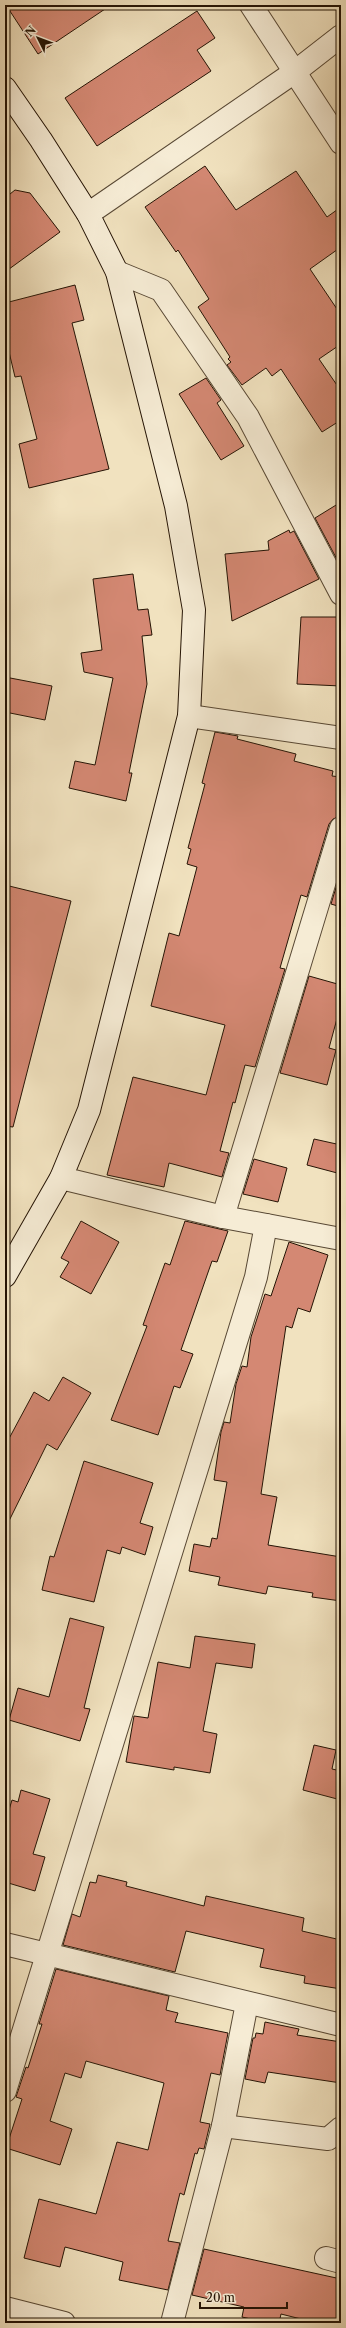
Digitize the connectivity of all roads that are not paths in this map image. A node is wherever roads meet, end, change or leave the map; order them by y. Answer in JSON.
{"nodes":[{"id":1,"x":251,"y":5,"type":"edge"},
{"id":2,"x":341,"y":36,"type":"edge"},
{"id":3,"x":296,"y":71,"type":"junction"},
{"id":4,"x":5,"y":88,"type":"edge"},
{"id":5,"x":341,"y":143,"type":"edge"},
{"id":6,"x":88,"y":214,"type":"junction"},
{"id":7,"x":117,"y":272,"type":"junction"},
{"id":8,"x":341,"y":594,"type":"edge"},
{"id":9,"x":189,"y":716,"type":"junction"},
{"id":10,"x":341,"y":738,"type":"edge"},
{"id":11,"x":341,"y":828,"type":"edge"},
{"id":12,"x":61,"y":1178,"type":"junction"},
{"id":13,"x":223,"y":1217,"type":"junction"},
{"id":14,"x":266,"y":1225,"type":"junction"},
{"id":15,"x":341,"y":1239,"type":"edge"},
{"id":16,"x":5,"y":1276,"type":"edge"},
{"id":17,"x":5,"y":1944,"type":"edge"},
{"id":18,"x":47,"y":1955,"type":"junction"},
{"id":19,"x":247,"y":2003,"type":"junction"},
{"id":20,"x":341,"y":2024,"type":"edge"},
{"id":21,"x":5,"y":2091,"type":"edge"},
{"id":22,"x":223,"y":2126,"type":"junction"},
{"id":23,"x":341,"y":2128,"type":"edge"},
{"id":24,"x":5,"y":2308,"type":"edge"},
{"id":25,"x":64,"y":2323,"type":"edge"},
{"id":26,"x":172,"y":2323,"type":"edge"}],
"edges":[{"from":1,"to":3,"type":"street"},
{"from":2,"to":3,"type":"street"},
{"from":3,"to":5,"type":"street"},
{"from":3,"to":6,"type":"street"},
{"from":4,"to":6,"type":"street"},
{"from":6,"to":7,"type":"street"},
{"from":7,"to":8,"type":"street"},
{"from":7,"to":9,"type":"street"},
{"from":9,"to":10,"type":"street"},
{"from":9,"to":12,"type":"street"},
{"from":11,"to":13,"type":"street"},
{"from":12,"to":13,"type":"street"},
{"from":12,"to":16,"type":"street"},
{"from":13,"to":14,"type":"street"},
{"from":14,"to":15,"type":"street"},
{"from":14,"to":18,"type":"street"},
{"from":17,"to":18,"type":"street"},
{"from":18,"to":19,"type":"street"},
{"from":18,"to":21,"type":"street"},
{"from":19,"to":20,"type":"street"},
{"from":19,"to":22,"type":"street"},
{"from":22,"to":23,"type":"street"},
{"from":22,"to":26,"type":"street"},
{"from":24,"to":25,"type":"street"}]}
